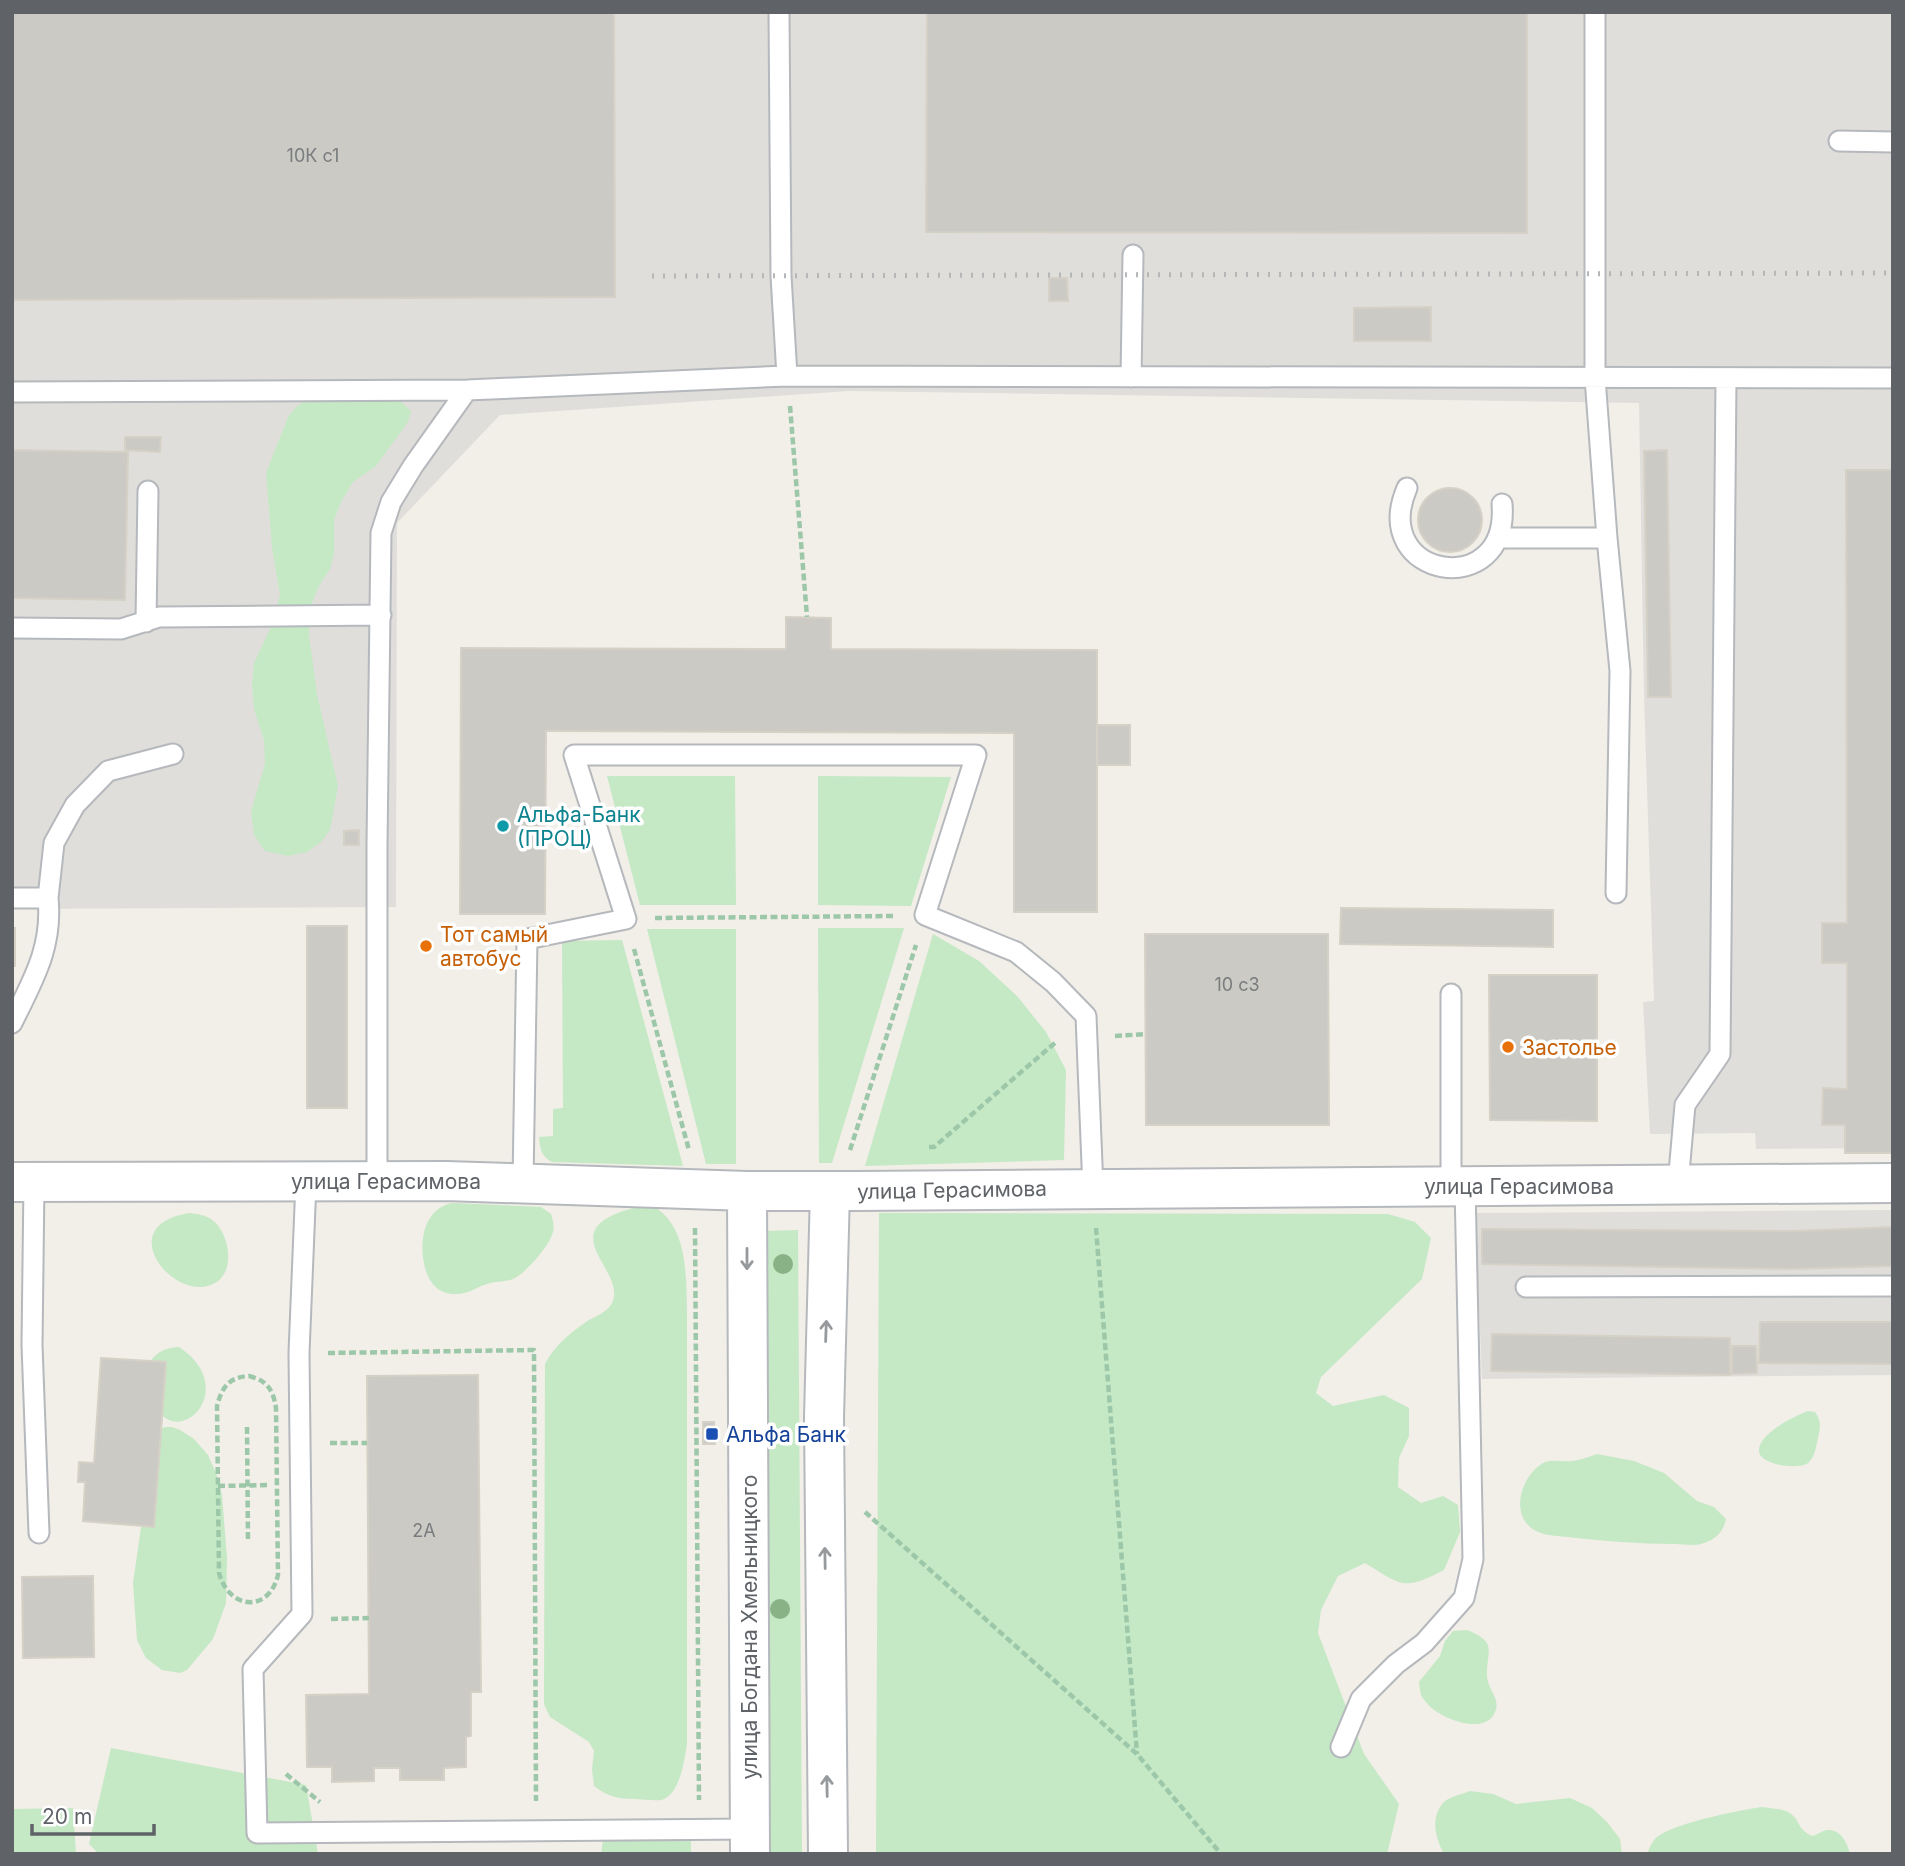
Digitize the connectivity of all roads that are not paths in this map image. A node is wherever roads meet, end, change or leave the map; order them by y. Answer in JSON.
{"nodes":[{"id":1,"x":779,"y":12,"type":"edge"},
{"id":2,"x":1595,"y":12,"type":"edge"},
{"id":3,"x":1839,"y":141,"type":"dead end"},
{"id":4,"x":1893,"y":142,"type":"edge"},
{"id":5,"x":1133,"y":255,"type":"dead end"},
{"id":6,"x":787,"y":376,"type":"junction"},
{"id":7,"x":1131,"y":377,"type":"junction"},
{"id":8,"x":1595,"y":378,"type":"junction"},
{"id":9,"x":1893,"y":378,"type":"edge"},
{"id":10,"x":1726,"y":379,"type":"junction"},
{"id":11,"x":467,"y":390,"type":"junction"},
{"id":12,"x":12,"y":392,"type":"edge"},
{"id":13,"x":1407,"y":488,"type":"dead end"},
{"id":14,"x":148,"y":491,"type":"dead end"},
{"id":15,"x":1502,"y":504,"type":"dead end"},
{"id":16,"x":1499,"y":538,"type":"junction"},
{"id":17,"x":1607,"y":538,"type":"junction"},
{"id":18,"x":381,"y":615,"type":"junction"},
{"id":19,"x":146,"y":622,"type":"junction"},
{"id":20,"x":12,"y":628,"type":"edge"},
{"id":21,"x":173,"y":754,"type":"dead end"},
{"id":22,"x":1616,"y":893,"type":"dead end"},
{"id":23,"x":12,"y":898,"type":"edge"},
{"id":24,"x":48,"y":898,"type":"junction"},
{"id":25,"x":1451,"y":994,"type":"dead end"},
{"id":26,"x":12,"y":1023,"type":"edge"},
{"id":27,"x":377,"y":1181,"type":"junction"},
{"id":28,"x":23,"y":1182,"type":"edge"},
{"id":29,"x":306,"y":1182,"type":"junction"},
{"id":30,"x":523,"y":1182,"type":"junction"},
{"id":31,"x":1893,"y":1182,"type":"edge"},
{"id":32,"x":1678,"y":1184,"type":"junction"},
{"id":33,"x":1458,"y":1186,"type":"junction"},
{"id":34,"x":1093,"y":1189,"type":"junction"},
{"id":35,"x":747,"y":1191,"type":"junction"},
{"id":36,"x":830,"y":1191,"type":"junction"},
{"id":37,"x":1893,"y":1286,"type":"edge"},
{"id":38,"x":1526,"y":1287,"type":"dead end"},
{"id":39,"x":38,"y":1534,"type":"dead end"},
{"id":40,"x":1341,"y":1747,"type":"dead end"},
{"id":41,"x":750,"y":1842,"type":"edge"},
{"id":42,"x":828,"y":1854,"type":"edge"}],
"edges":[{"from":1,"to":6,"type":"lane"},
{"from":2,"to":8,"type":"lane"},
{"from":3,"to":4,"type":"lane"},
{"from":5,"to":7,"type":"lane"},
{"from":6,"to":7,"type":"lane"},
{"from":6,"to":11,"type":"lane"},
{"from":7,"to":8,"type":"lane"},
{"from":8,"to":10,"type":"lane"},
{"from":8,"to":17,"type":"lane"},
{"from":9,"to":10,"type":"lane"},
{"from":10,"to":32,"type":"lane"},
{"from":11,"to":12,"type":"lane"},
{"from":11,"to":18,"type":"lane"},
{"from":13,"to":16,"type":"lane"},
{"from":14,"to":19,"type":"lane"},
{"from":15,"to":16,"type":"lane"},
{"from":16,"to":17,"type":"lane"},
{"from":17,"to":22,"type":"lane"},
{"from":18,"to":19,"type":"lane"},
{"from":18,"to":27,"type":"lane"},
{"from":19,"to":20,"type":"lane"},
{"from":21,"to":24,"type":"lane"},
{"from":23,"to":24,"type":"lane"},
{"from":24,"to":26,"type":"lane"},
{"from":25,"to":33,"type":"lane"},
{"from":27,"to":29,"type":"street","name":"улица Герасимова"},
{"from":27,"to":30,"type":"street","name":"улица Герасимова"},
{"from":28,"to":29,"type":"street","name":"улица Герасимова"},
{"from":28,"to":39,"type":"lane"},
{"from":29,"to":41,"type":"lane"},
{"from":30,"to":34,"type":"lane"},
{"from":30,"to":35,"type":"street","name":"улица Герасимова"},
{"from":31,"to":32,"type":"street","name":"улица Герасимова"},
{"from":32,"to":33,"type":"street","name":"улица Герасимова"},
{"from":33,"to":34,"type":"street","name":"улица Герасимова"},
{"from":33,"to":40,"type":"lane"},
{"from":34,"to":36,"type":"street","name":"улица Герасимова"},
{"from":35,"to":36,"type":"street","name":"улица Герасимова"},
{"from":35,"to":41,"type":"street","name":"улица Богдана Хмельницкого","one_way":true},
{"from":42,"to":36,"type":"street","one_way":true},
{"from":37,"to":38,"type":"lane"}]}
